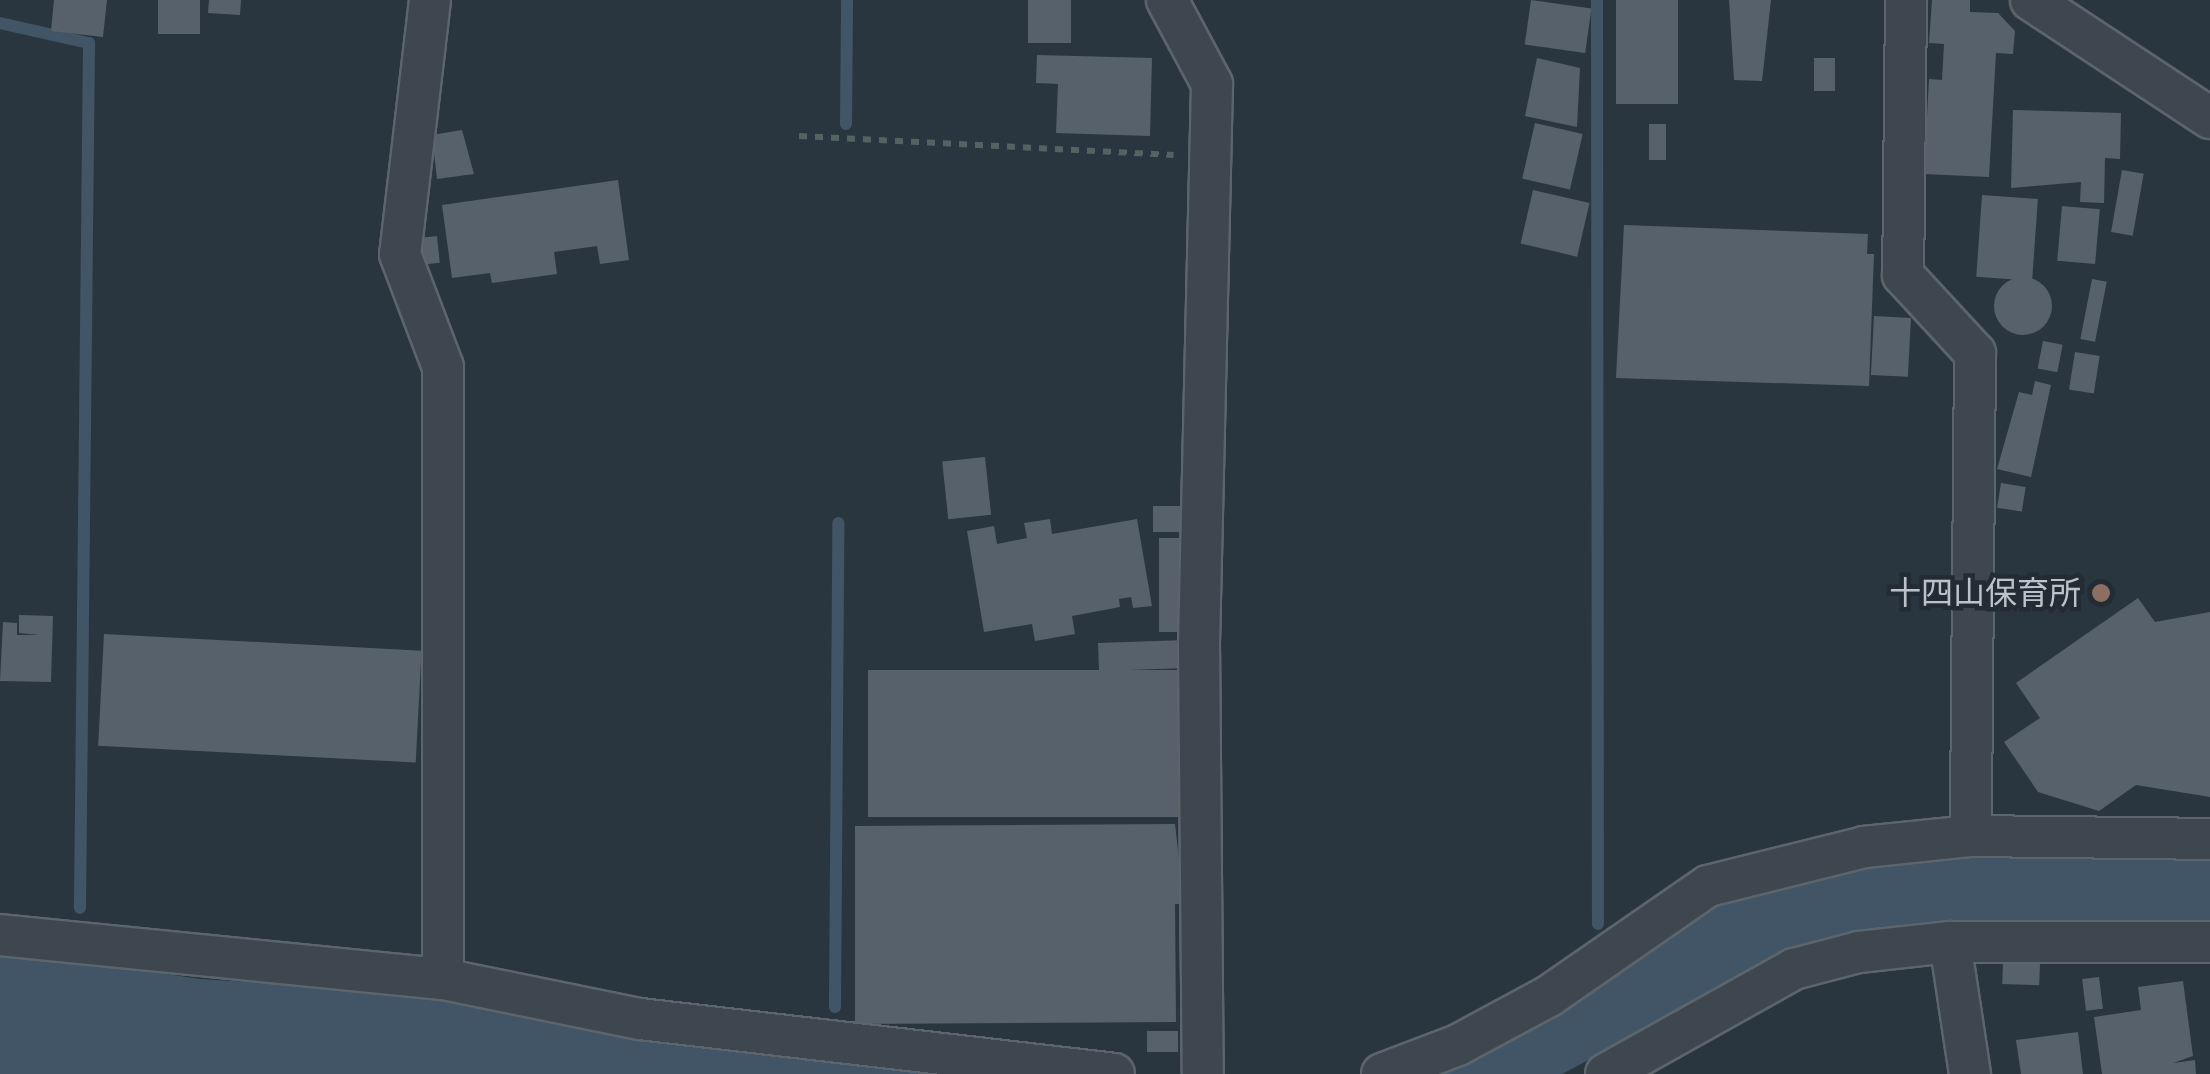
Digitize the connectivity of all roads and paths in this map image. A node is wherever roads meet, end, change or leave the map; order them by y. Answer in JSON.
{"nodes":[{"id":1,"x":430,"y":0,"type":"edge"},
{"id":2,"x":1167,"y":0,"type":"edge"},
{"id":3,"x":1906,"y":0,"type":"edge"},
{"id":4,"x":2032,"y":0,"type":"edge"},
{"id":5,"x":2210,"y":118,"type":"edge"},
{"id":6,"x":799,"y":136,"type":"dead end"},
{"id":7,"x":1210,"y":157,"type":"junction"},
{"id":8,"x":1971,"y":836,"type":"junction"},
{"id":9,"x":2210,"y":840,"type":"edge"},
{"id":10,"x":0,"y":935,"type":"edge"},
{"id":11,"x":1950,"y":942,"type":"junction"},
{"id":12,"x":2210,"y":942,"type":"edge"},
{"id":13,"x":443,"y":979,"type":"junction"},
{"id":14,"x":1114,"y":1074,"type":"edge"},
{"id":15,"x":1203,"y":1074,"type":"edge"},
{"id":16,"x":1382,"y":1074,"type":"edge"},
{"id":17,"x":1606,"y":1074,"type":"edge"},
{"id":18,"x":1970,"y":1074,"type":"edge"}],
"edges":[{"from":1,"to":13,"type":"street"},
{"from":2,"to":7,"type":"street"},
{"from":3,"to":8,"type":"street"},
{"from":4,"to":5,"type":"street"},
{"from":6,"to":7,"type":"path"},
{"from":7,"to":15,"type":"street"},
{"from":8,"to":9,"type":"street"},
{"from":8,"to":16,"type":"street"},
{"from":10,"to":13,"type":"street"},
{"from":11,"to":12,"type":"street"},
{"from":11,"to":17,"type":"street"},
{"from":11,"to":18,"type":"street"},
{"from":13,"to":14,"type":"street"}]}
